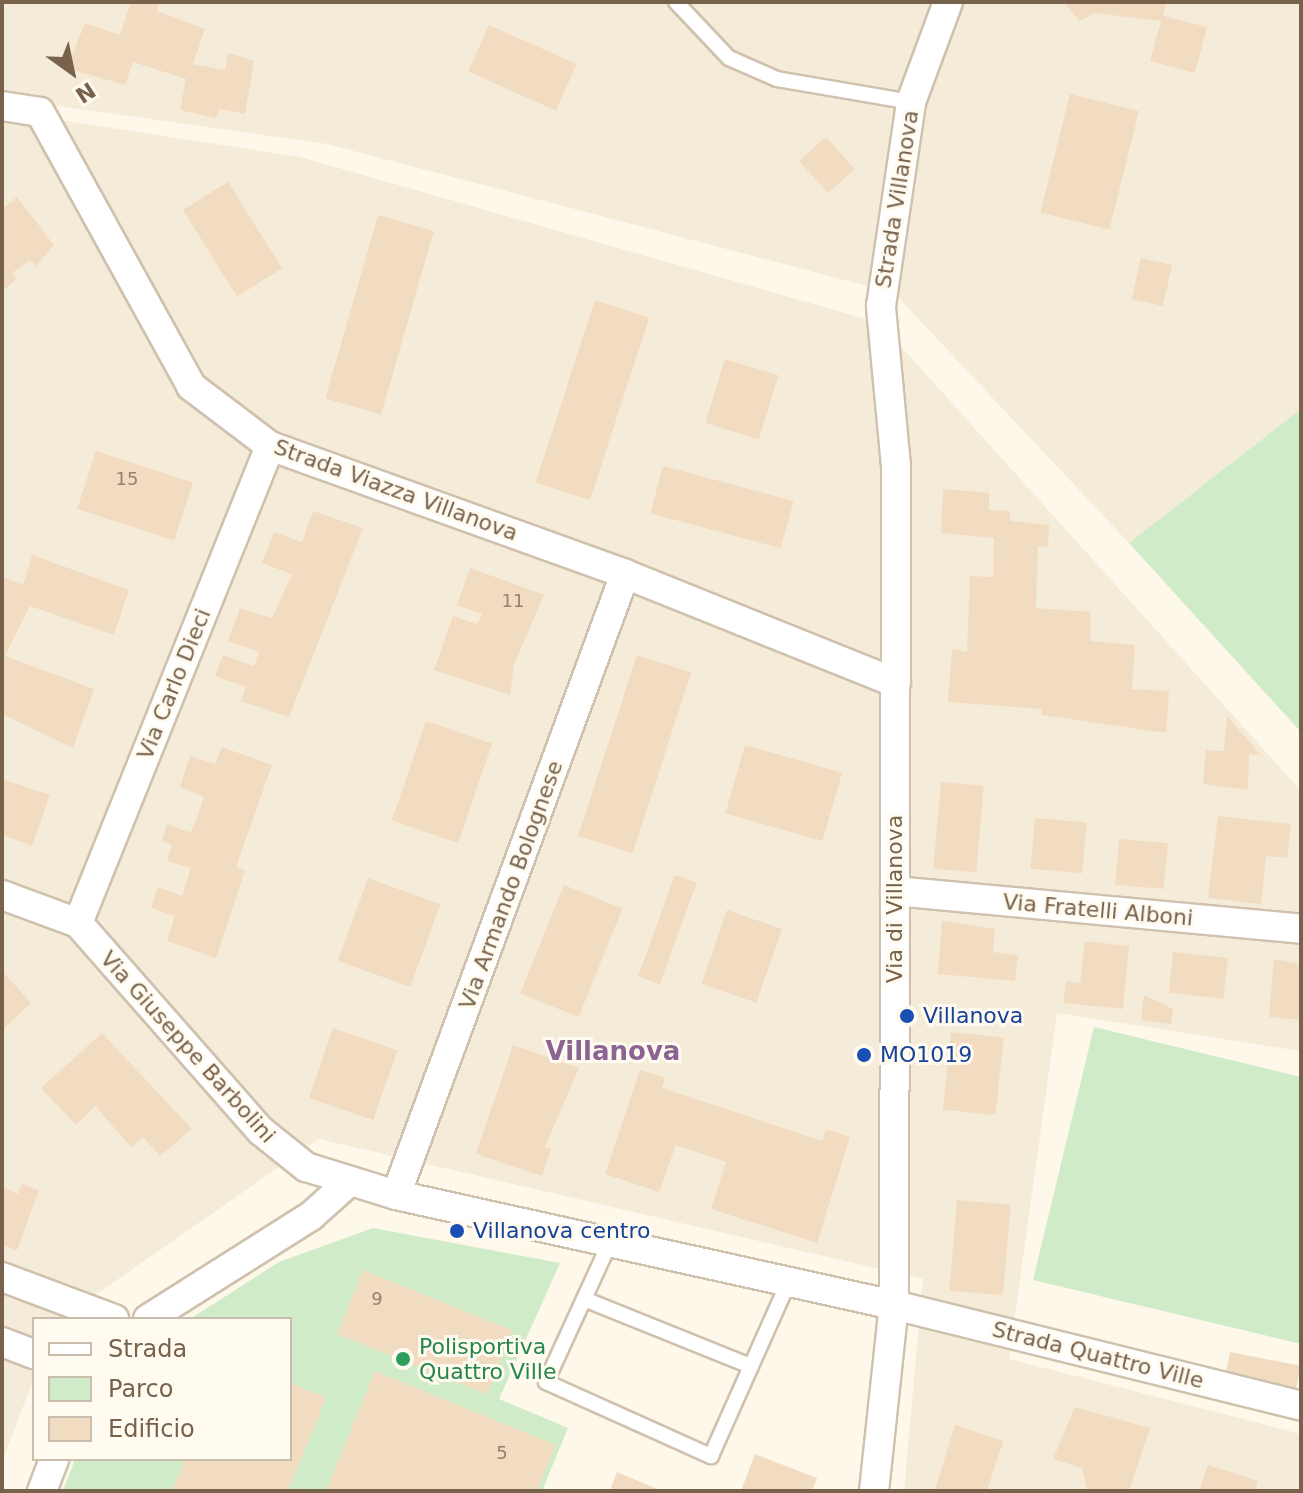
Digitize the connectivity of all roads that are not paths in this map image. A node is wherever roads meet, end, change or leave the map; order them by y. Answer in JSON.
{"nodes":[{"id":1,"x":676,"y":2,"type":"edge"},
{"id":2,"x":948,"y":2,"type":"edge"},
{"id":3,"x":911,"y":102,"type":"junction"},
{"id":4,"x":2,"y":106,"type":"edge"},
{"id":5,"x":881,"y":306,"type":"joint"},
{"id":6,"x":270,"y":446,"type":"junction"},
{"id":7,"x":625,"y":574,"type":"junction"},
{"id":8,"x":896,"y":683,"type":"junction"},
{"id":9,"x":895,"y":891,"type":"junction"},
{"id":10,"x":2,"y":895,"type":"edge"},
{"id":11,"x":78,"y":923,"type":"junction"},
{"id":12,"x":1301,"y":929,"type":"edge"},
{"id":13,"x":349,"y":1182,"type":"junction"},
{"id":14,"x":396,"y":1195,"type":"junction"},
{"id":15,"x":611,"y":1239,"type":"junction"},
{"id":16,"x":2,"y":1277,"type":"edge"},
{"id":17,"x":789,"y":1281,"type":"junction"},
{"id":18,"x":584,"y":1299,"type":"junction"},
{"id":19,"x":894,"y":1305,"type":"junction"},
{"id":20,"x":109,"y":1317,"type":"edge"},
{"id":21,"x":151,"y":1317,"type":"edge"},
{"id":22,"x":2,"y":1342,"type":"edge"},
{"id":23,"x":32,"y":1353,"type":"edge"},
{"id":24,"x":751,"y":1366,"type":"junction"},
{"id":25,"x":1301,"y":1406,"type":"edge"},
{"id":26,"x":53,"y":1461,"type":"edge"},
{"id":27,"x":42,"y":1491,"type":"edge"},
{"id":28,"x":874,"y":1491,"type":"edge"}],
"edges":[{"from":1,"to":3,"type":"lane"},
{"from":2,"to":3,"type":"street","name":"Strada Villanova"},
{"from":3,"to":5,"type":"street","name":"Strada Villanova"},
{"from":4,"to":6,"type":"street","name":"Strada Viazza Villanova"},
{"from":5,"to":8,"type":"street","name":"Via di Villanova"},
{"from":6,"to":7,"type":"street","name":"Strada Viazza Villanova"},
{"from":6,"to":11,"type":"street","name":"Via Carlo Dieci"},
{"from":7,"to":8,"type":"street","name":"Strada Viazza Villanova"},
{"from":7,"to":14,"type":"street","name":"Via Armando Bolognese"},
{"from":8,"to":9,"type":"street","name":"Via di Villanova"},
{"from":9,"to":12,"type":"street","name":"Via Fratelli Alboni"},
{"from":9,"to":19,"type":"street","name":"Via di Villanova"},
{"from":10,"to":11,"type":"street","name":"Via Giuseppe Barbolini"},
{"from":11,"to":13,"type":"street","name":"Via Giuseppe Barbolini"},
{"from":13,"to":14,"type":"street","name":"Via Giuseppe Barbolini"},
{"from":13,"to":21,"type":"street"},
{"from":14,"to":15,"type":"street","name":"Via Giuseppe Barbolini"},
{"from":15,"to":17,"type":"street","name":"Via Giuseppe Barbolini"},
{"from":15,"to":18,"type":"lane"},
{"from":16,"to":20,"type":"street"},
{"from":17,"to":19,"type":"street","name":"Via Giuseppe Barbolini"},
{"from":17,"to":24,"type":"lane"},
{"from":18,"to":24,"type":"lane"},
{"from":18,"to":24,"type":"lane"},
{"from":19,"to":25,"type":"street","name":"Strada Quattro Ville"},
{"from":19,"to":28,"type":"street","name":"Via di Villanova"},
{"from":22,"to":23,"type":"street"},
{"from":26,"to":27,"type":"street"}]}
